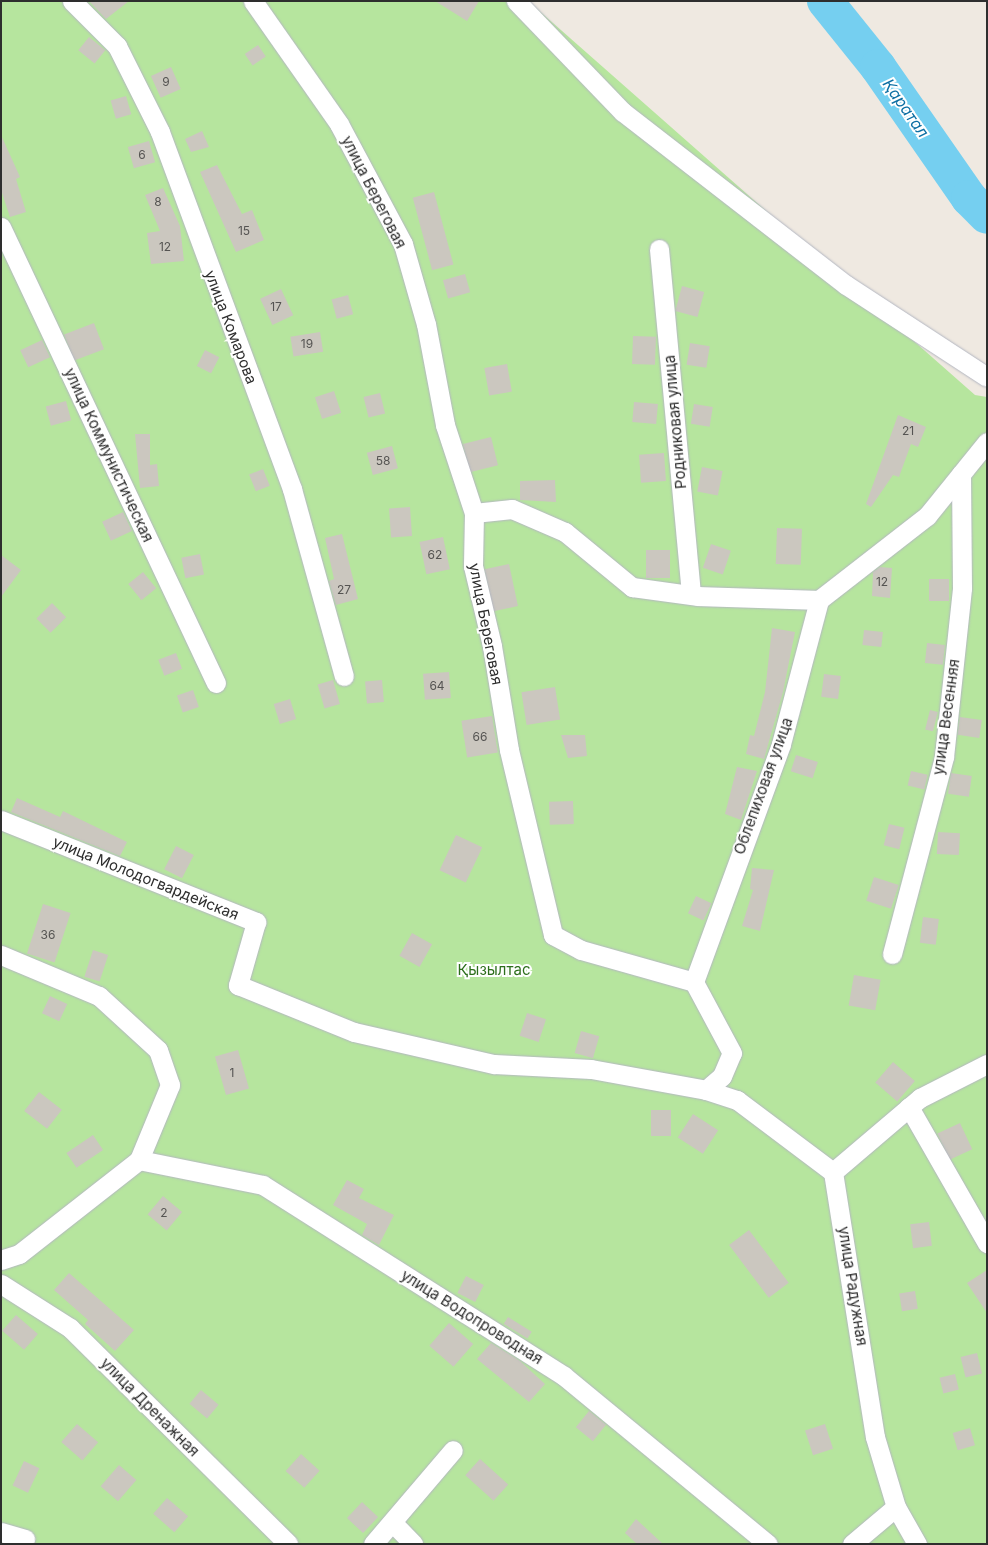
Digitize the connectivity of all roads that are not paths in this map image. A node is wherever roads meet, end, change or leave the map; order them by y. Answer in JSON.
{"nodes":[{"id":1,"x":72,"y":1,"type":"edge"},
{"id":2,"x":253,"y":1,"type":"edge"},
{"id":3,"x":516,"y":1,"type":"edge"},
{"id":4,"x":1,"y":227,"type":"edge"},
{"id":5,"x":659,"y":249,"type":"dead end"},
{"id":6,"x":987,"y":377,"type":"edge"},
{"id":7,"x":986,"y":444,"type":"edge"},
{"id":8,"x":961,"y":474,"type":"junction"},
{"id":9,"x":474,"y":513,"type":"junction"},
{"id":10,"x":691,"y":595,"type":"junction"},
{"id":11,"x":819,"y":600,"type":"junction"},
{"id":12,"x":344,"y":676,"type":"dead end"},
{"id":13,"x":216,"y":683,"type":"dead end"},
{"id":14,"x":1,"y":820,"type":"edge"},
{"id":15,"x":892,"y":954,"type":"dead end"},
{"id":16,"x":1,"y":955,"type":"edge"},
{"id":17,"x":694,"y":982,"type":"junction"},
{"id":18,"x":987,"y":1064,"type":"edge"},
{"id":19,"x":706,"y":1090,"type":"junction"},
{"id":20,"x":909,"y":1108,"type":"junction"},
{"id":21,"x":139,"y":1160,"type":"junction"},
{"id":22,"x":833,"y":1172,"type":"junction"},
{"id":23,"x":987,"y":1243,"type":"edge"},
{"id":24,"x":1,"y":1260,"type":"edge"},
{"id":25,"x":1,"y":1284,"type":"edge"},
{"id":26,"x":453,"y":1450,"type":"dead end"},
{"id":27,"x":896,"y":1507,"type":"junction"},
{"id":28,"x":393,"y":1522,"type":"junction"},
{"id":29,"x":1,"y":1532,"type":"edge"},
{"id":30,"x":25,"y":1538,"type":"dead end"},
{"id":31,"x":288,"y":1544,"type":"edge"},
{"id":32,"x":373,"y":1544,"type":"edge"},
{"id":33,"x":413,"y":1544,"type":"edge"},
{"id":34,"x":768,"y":1544,"type":"edge"},
{"id":35,"x":852,"y":1544,"type":"edge"},
{"id":36,"x":917,"y":1544,"type":"edge"}],
"edges":[{"from":1,"to":12,"type":"street","name":"улица Комарова"},
{"from":2,"to":9,"type":"street","name":"улица Береговая"},
{"from":3,"to":6,"type":"street"},
{"from":4,"to":13,"type":"street","name":"улица Коммунистическая"},
{"from":5,"to":10,"type":"street","name":"Родниковая улица"},
{"from":7,"to":8,"type":"street"},
{"from":8,"to":11,"type":"street"},
{"from":8,"to":15,"type":"street","name":"улица Весенняя"},
{"from":9,"to":10,"type":"street"},
{"from":9,"to":17,"type":"street","name":"улица Береговая"},
{"from":10,"to":11,"type":"street"},
{"from":11,"to":17,"type":"street","name":"Облепиховая улица"},
{"from":14,"to":19,"type":"street","name":"улица Молодогвардейская"},
{"from":16,"to":21,"type":"street"},
{"from":17,"to":19,"type":"street"},
{"from":18,"to":20,"type":"street"},
{"from":19,"to":22,"type":"street"},
{"from":20,"to":22,"type":"street"},
{"from":20,"to":23,"type":"street"},
{"from":21,"to":24,"type":"street"},
{"from":21,"to":34,"type":"street","name":"улица Водопроводная"},
{"from":22,"to":27,"type":"street","name":"улица Радужная"},
{"from":25,"to":31,"type":"street","name":"улица Дренажная"},
{"from":26,"to":28,"type":"street"},
{"from":27,"to":35,"type":"street"},
{"from":27,"to":36,"type":"street","name":"улица Радужная"},
{"from":28,"to":32,"type":"street"},
{"from":28,"to":33,"type":"street"},
{"from":29,"to":30,"type":"street"}]}
